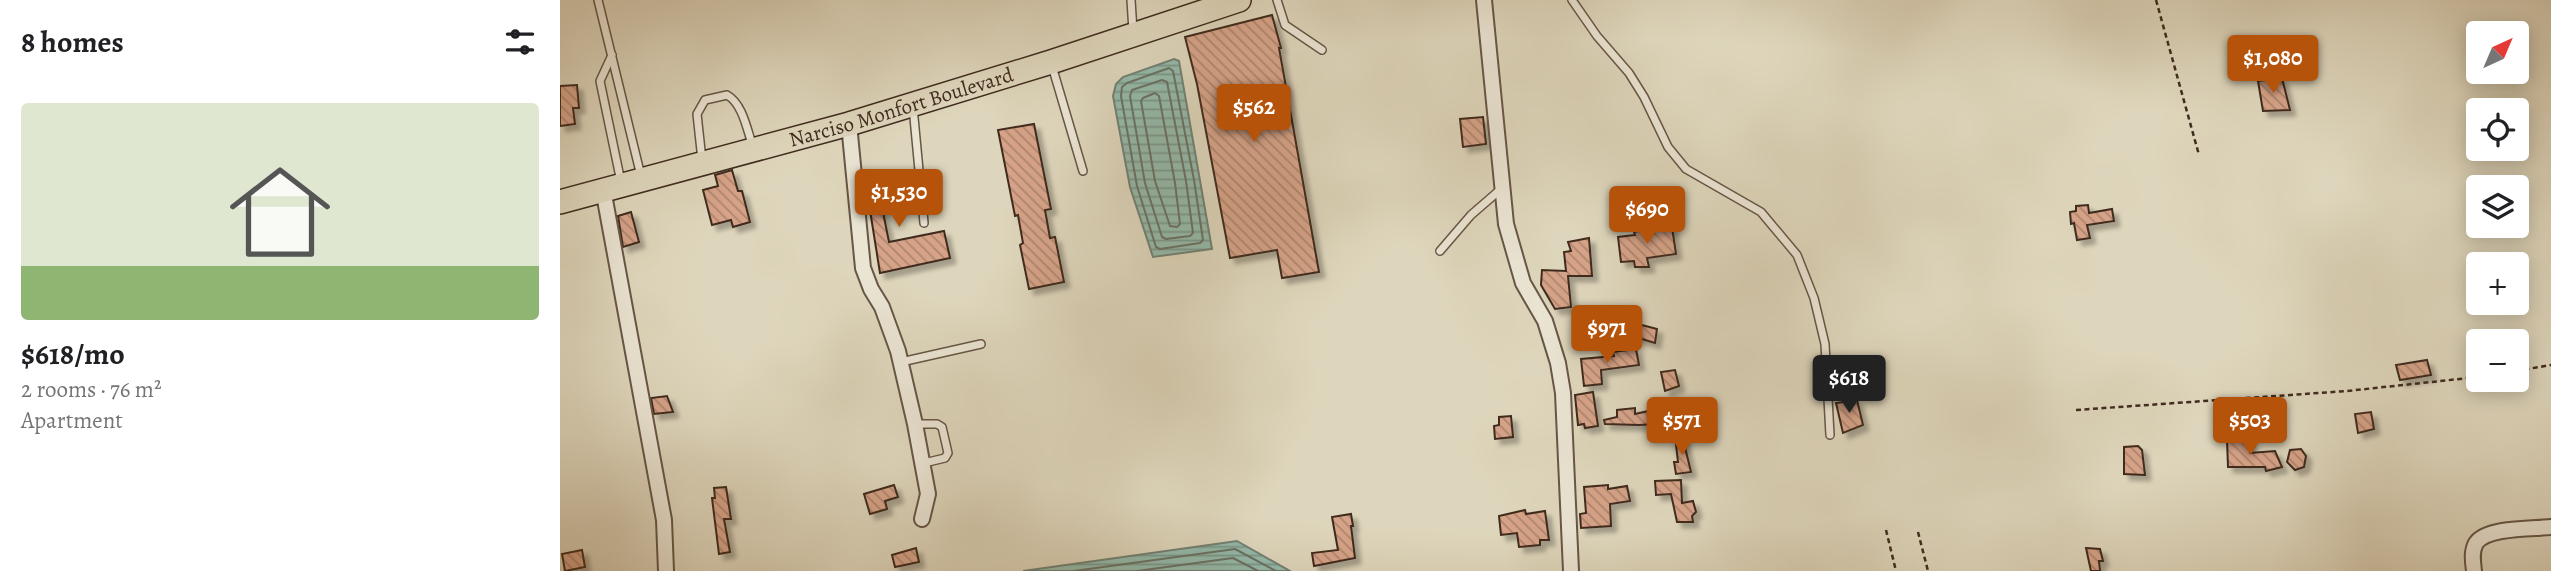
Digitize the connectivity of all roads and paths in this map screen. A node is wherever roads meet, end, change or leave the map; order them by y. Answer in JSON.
{"nodes":[{"id":1,"x":598,"y":0,"type":"edge"},
{"id":2,"x":1132,"y":0,"type":"edge"},
{"id":3,"x":1238,"y":0,"type":"edge"},
{"id":4,"x":1277,"y":0,"type":"edge"},
{"id":5,"x":1484,"y":0,"type":"edge"},
{"id":6,"x":1572,"y":0,"type":"edge"},
{"id":7,"x":2156,"y":0,"type":"edge"},
{"id":8,"x":1133,"y":35,"type":"junction"},
{"id":9,"x":1322,"y":50,"type":"dead end"},
{"id":10,"x":612,"y":55,"type":"junction"},
{"id":11,"x":1051,"y":62,"type":"junction"},
{"id":12,"x":913,"y":103,"type":"junction"},
{"id":13,"x":849,"y":124,"type":"junction"},
{"id":14,"x":754,"y":150,"type":"junction"},
{"id":15,"x":2199,"y":155,"type":"dead end"},
{"id":16,"x":702,"y":164,"type":"junction"},
{"id":17,"x":1083,"y":171,"type":"dead end"},
{"id":18,"x":622,"y":184,"type":"junction"},
{"id":19,"x":1502,"y":189,"type":"junction"},
{"id":20,"x":560,"y":202,"type":"edge"},
{"id":21,"x":924,"y":223,"type":"dead end"},
{"id":22,"x":1440,"y":251,"type":"dead end"},
{"id":23,"x":981,"y":344,"type":"dead end"},
{"id":24,"x":901,"y":362,"type":"junction"},
{"id":25,"x":2551,"y":365,"type":"edge"},
{"id":26,"x":2529,"y":369,"type":"edge"},
{"id":27,"x":2466,"y":378,"type":"edge"},
{"id":28,"x":2076,"y":410,"type":"dead end"},
{"id":29,"x":915,"y":424,"type":"junction"},
{"id":30,"x":1830,"y":435,"type":"dead end"},
{"id":31,"x":924,"y":463,"type":"junction"},
{"id":32,"x":922,"y":519,"type":"dead end"},
{"id":33,"x":2551,"y":527,"type":"edge"},
{"id":34,"x":1886,"y":530,"type":"dead end"},
{"id":35,"x":1918,"y":532,"type":"dead end"},
{"id":36,"x":666,"y":571,"type":"edge"},
{"id":37,"x":1571,"y":571,"type":"edge"},
{"id":38,"x":1896,"y":571,"type":"edge"},
{"id":39,"x":1928,"y":571,"type":"edge"},
{"id":40,"x":2474,"y":571,"type":"edge"}],
"edges":[{"from":1,"to":10,"type":"lane"},
{"from":2,"to":8,"type":"lane"},
{"from":3,"to":8,"type":"main road","name":"Narciso Monfort Boulevard"},
{"from":4,"to":9,"type":"lane"},
{"from":5,"to":19,"type":"street"},
{"from":6,"to":30,"type":"lane"},
{"from":7,"to":15,"type":"path"},
{"from":8,"to":11,"type":"main road","name":"Narciso Monfort Boulevard"},
{"from":10,"to":18,"type":"lane"},
{"from":10,"to":18,"type":"lane"},
{"from":11,"to":12,"type":"main road","name":"Narciso Monfort Boulevard"},
{"from":11,"to":17,"type":"lane"},
{"from":12,"to":13,"type":"main road","name":"Narciso Monfort Boulevard"},
{"from":12,"to":21,"type":"lane"},
{"from":13,"to":14,"type":"main road","name":"Narciso Monfort Boulevard"},
{"from":13,"to":24,"type":"street"},
{"from":14,"to":16,"type":"main road","name":"Narciso Monfort Boulevard"},
{"from":14,"to":16,"type":"lane"},
{"from":16,"to":18,"type":"main road","name":"Narciso Monfort Boulevard"},
{"from":18,"to":20,"type":"main road","name":"Narciso Monfort Boulevard"},
{"from":18,"to":36,"type":"street"},
{"from":19,"to":22,"type":"lane"},
{"from":19,"to":37,"type":"street"},
{"from":23,"to":24,"type":"lane"},
{"from":24,"to":29,"type":"street"},
{"from":25,"to":26,"type":"path"},
{"from":27,"to":28,"type":"path"},
{"from":29,"to":31,"type":"street"},
{"from":29,"to":31,"type":"lane"},
{"from":31,"to":32,"type":"street"},
{"from":33,"to":40,"type":"street"},
{"from":34,"to":38,"type":"path"},
{"from":35,"to":39,"type":"path"}]}
